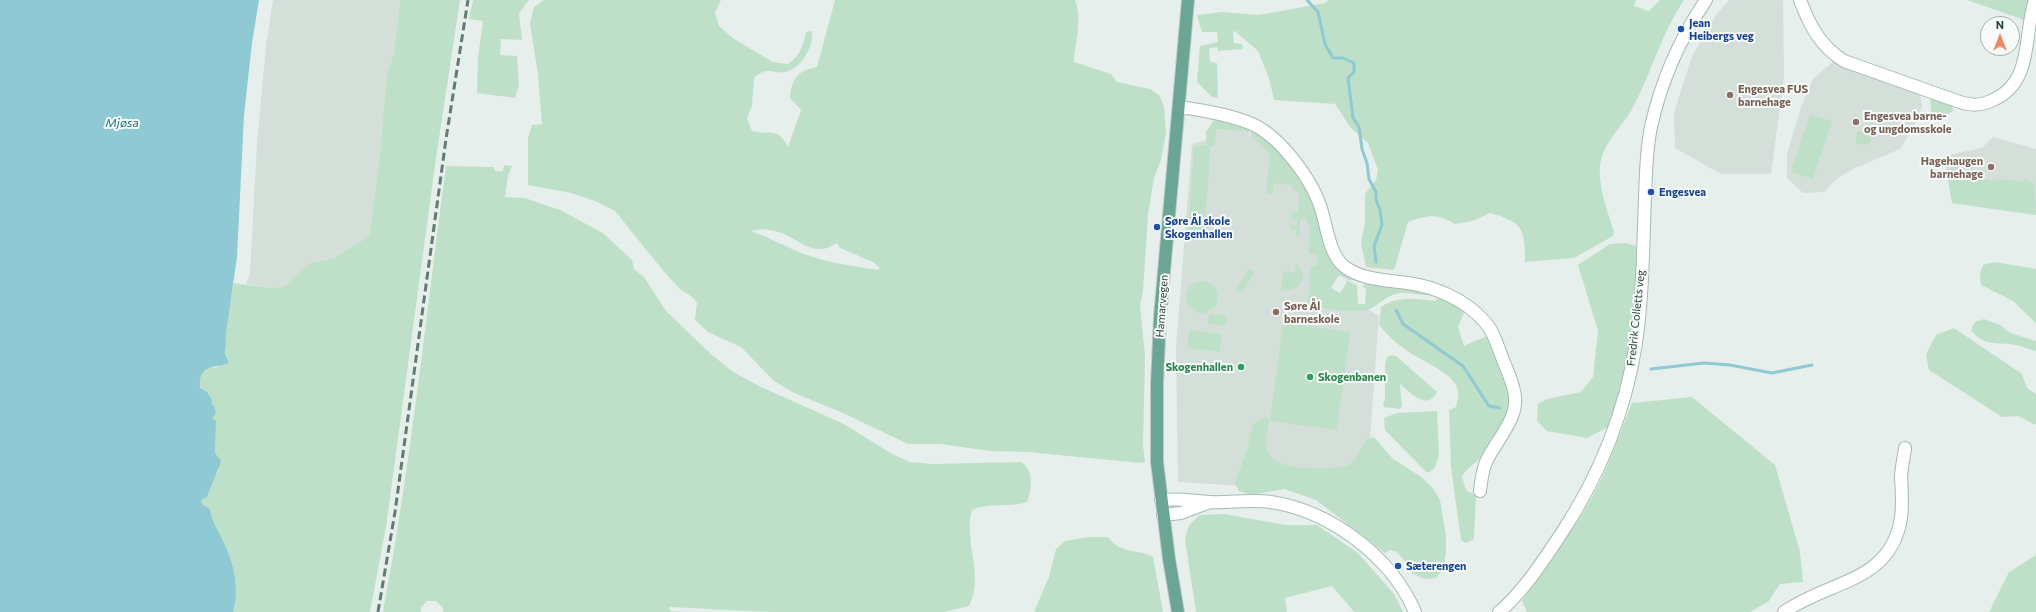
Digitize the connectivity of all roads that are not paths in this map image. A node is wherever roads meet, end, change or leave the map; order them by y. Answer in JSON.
{"nodes":[{"id":1,"x":1188,"y":0,"type":"edge"},
{"id":2,"x":1706,"y":0,"type":"edge"},
{"id":3,"x":1800,"y":0,"type":"edge"},
{"id":4,"x":2035,"y":0,"type":"edge"},
{"id":5,"x":1179,"y":108,"type":"junction"},
{"id":6,"x":1905,"y":448,"type":"dead end"},
{"id":7,"x":1480,"y":491,"type":"dead end"},
{"id":8,"x":1161,"y":500,"type":"junction"},
{"id":9,"x":1210,"y":502,"type":"junction"},
{"id":10,"x":1163,"y":515,"type":"junction"},
{"id":11,"x":1178,"y":612,"type":"edge"},
{"id":12,"x":1415,"y":612,"type":"edge"},
{"id":13,"x":1499,"y":612,"type":"edge"},
{"id":14,"x":1784,"y":612,"type":"edge"}],
"edges":[{"from":1,"to":5,"type":"main road","name":"Hamarvegen"},
{"from":2,"to":13,"type":"street","name":"Fredrik Colletts veg"},
{"from":3,"to":4,"type":"street"},
{"from":5,"to":7,"type":"street"},
{"from":5,"to":8,"type":"main road","name":"Hamarvegen"},
{"from":6,"to":14,"type":"street"},
{"from":8,"to":9,"type":"street"},
{"from":8,"to":10,"type":"main road","name":"Hamarvegen"},
{"from":9,"to":10,"type":"street"},
{"from":9,"to":12,"type":"street"},
{"from":10,"to":11,"type":"main road","name":"Hamarvegen"}]}
